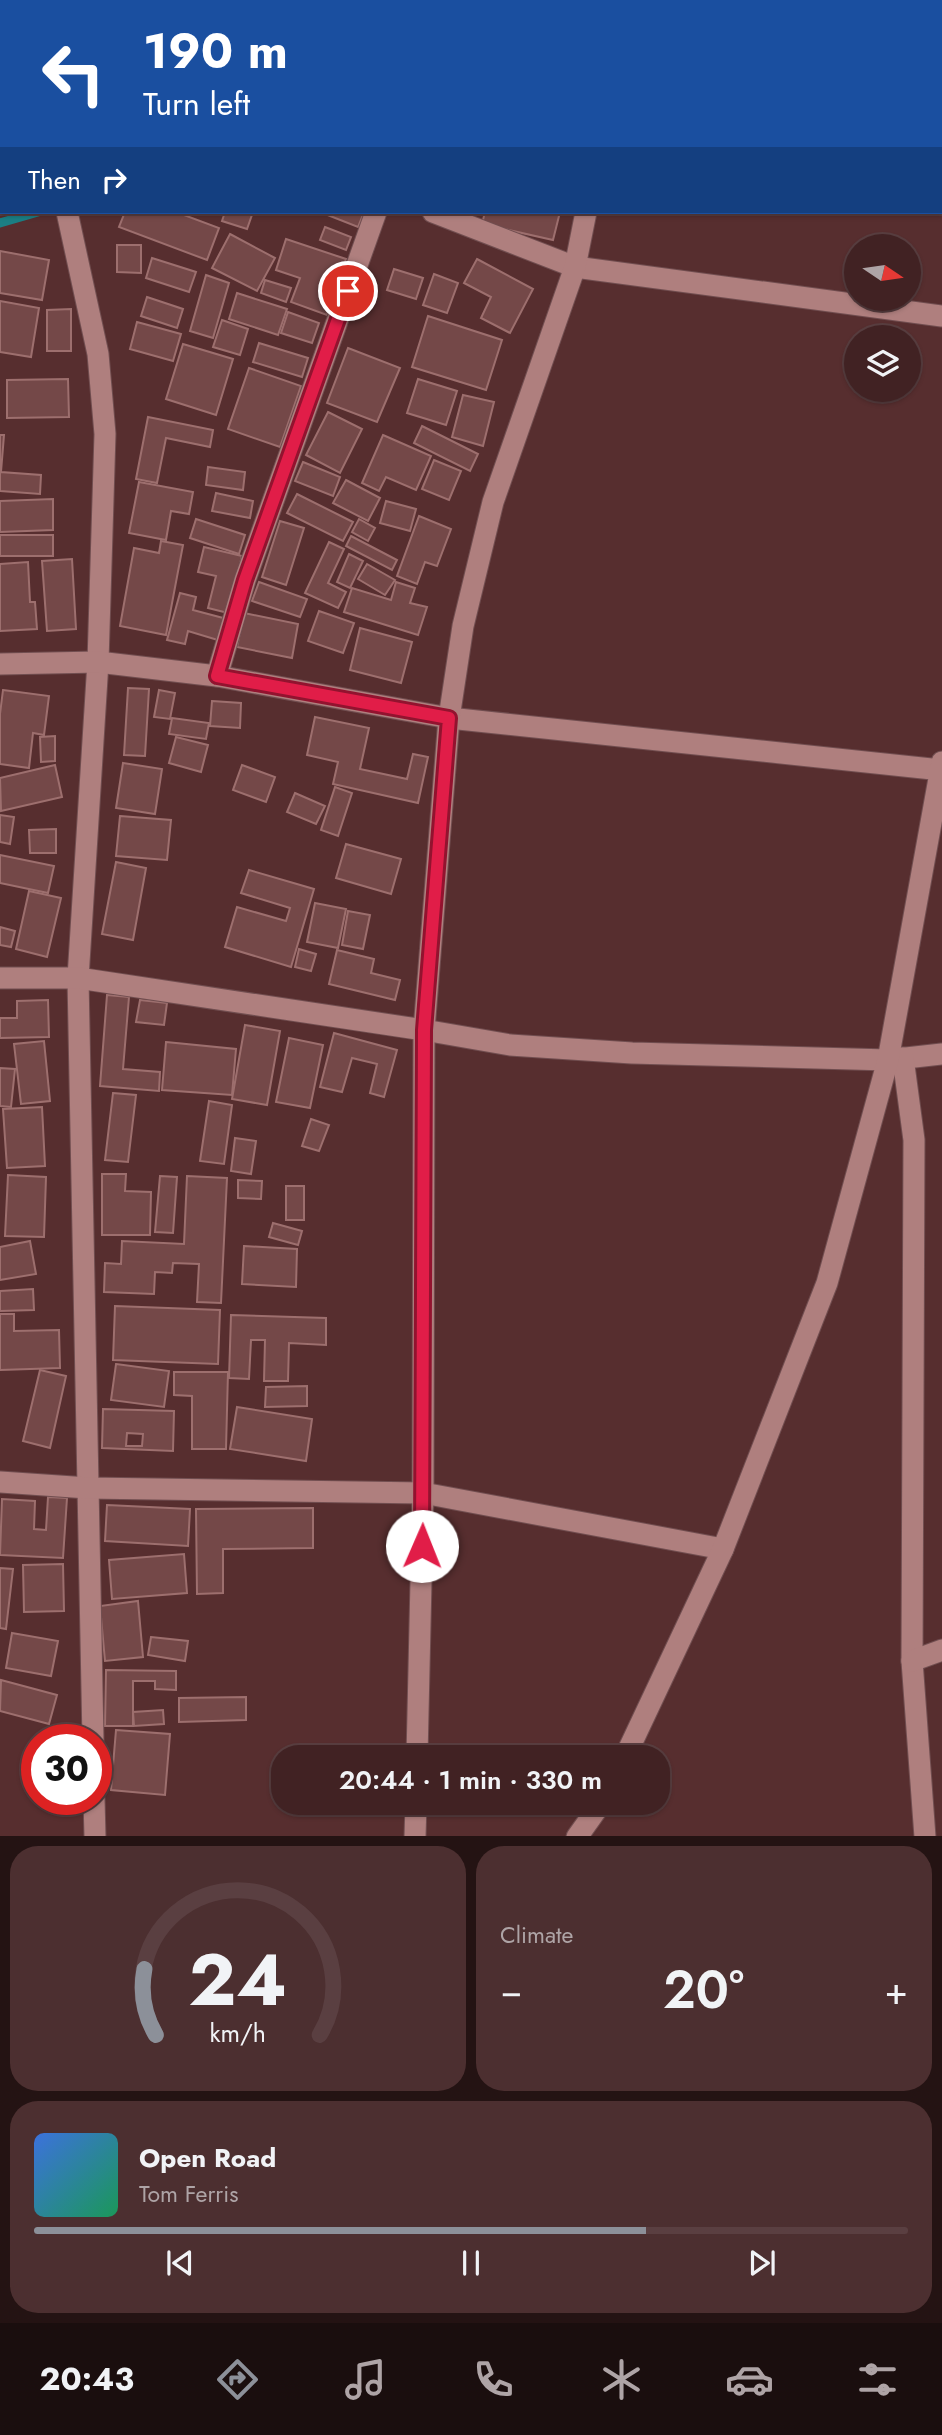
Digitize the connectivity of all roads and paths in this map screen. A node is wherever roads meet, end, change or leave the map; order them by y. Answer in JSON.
{"nodes":[{"id":1,"x":375,"y":214,"type":"edge"},
{"id":2,"x":438,"y":214,"type":"edge"},
{"id":3,"x":586,"y":214,"type":"edge"},
{"id":4,"x":69,"y":217,"type":"edge"},
{"id":5,"x":575,"y":267,"type":"junction"},
{"id":6,"x":942,"y":316,"type":"edge"},
{"id":7,"x":98,"y":662,"type":"junction"},
{"id":8,"x":0,"y":664,"type":"edge"},
{"id":9,"x":217,"y":676,"type":"junction"},
{"id":10,"x":449,"y":718,"type":"junction"},
{"id":11,"x":942,"y":767,"type":"edge"},
{"id":12,"x":0,"y":978,"type":"edge"},
{"id":13,"x":78,"y":978,"type":"junction"},
{"id":14,"x":424,"y":1030,"type":"junction"},
{"id":15,"x":942,"y":1054,"type":"edge"},
{"id":16,"x":895,"y":1059,"type":"junction"},
{"id":17,"x":0,"y":1482,"type":"edge"},
{"id":18,"x":89,"y":1488,"type":"junction"},
{"id":19,"x":423,"y":1493,"type":"junction"},
{"id":20,"x":723,"y":1549,"type":"junction"},
{"id":21,"x":942,"y":1650,"type":"edge"},
{"id":22,"x":912,"y":1661,"type":"junction"},
{"id":23,"x":93,"y":1724,"type":"edge"},
{"id":24,"x":417,"y":1745,"type":"edge"},
{"id":25,"x":631,"y":1745,"type":"edge"},
{"id":26,"x":94,"y":1815,"type":"edge"},
{"id":27,"x":416,"y":1815,"type":"edge"},
{"id":28,"x":592,"y":1815,"type":"edge"},
{"id":29,"x":95,"y":1836,"type":"edge"},
{"id":30,"x":415,"y":1836,"type":"edge"},
{"id":31,"x":577,"y":1836,"type":"edge"},
{"id":32,"x":925,"y":1836,"type":"edge"}],
"edges":[{"from":1,"to":9,"type":"street"},
{"from":2,"to":5,"type":"street"},
{"from":3,"to":5,"type":"street"},
{"from":4,"to":7,"type":"street"},
{"from":5,"to":6,"type":"street"},
{"from":5,"to":10,"type":"street"},
{"from":7,"to":8,"type":"street"},
{"from":7,"to":9,"type":"street"},
{"from":7,"to":13,"type":"street"},
{"from":9,"to":10,"type":"street"},
{"from":10,"to":11,"type":"street"},
{"from":10,"to":14,"type":"street"},
{"from":11,"to":16,"type":"street"},
{"from":12,"to":13,"type":"street"},
{"from":13,"to":14,"type":"street"},
{"from":13,"to":18,"type":"street"},
{"from":14,"to":16,"type":"street"},
{"from":14,"to":19,"type":"street"},
{"from":15,"to":16,"type":"street"},
{"from":16,"to":20,"type":"street"},
{"from":16,"to":22,"type":"street"},
{"from":17,"to":18,"type":"street"},
{"from":18,"to":19,"type":"street"},
{"from":18,"to":23,"type":"street"},
{"from":19,"to":20,"type":"street"},
{"from":19,"to":24,"type":"street"},
{"from":20,"to":25,"type":"street"},
{"from":21,"to":22,"type":"street"},
{"from":22,"to":32,"type":"street"},
{"from":26,"to":29,"type":"street"},
{"from":27,"to":30,"type":"street"},
{"from":28,"to":31,"type":"street"}]}
